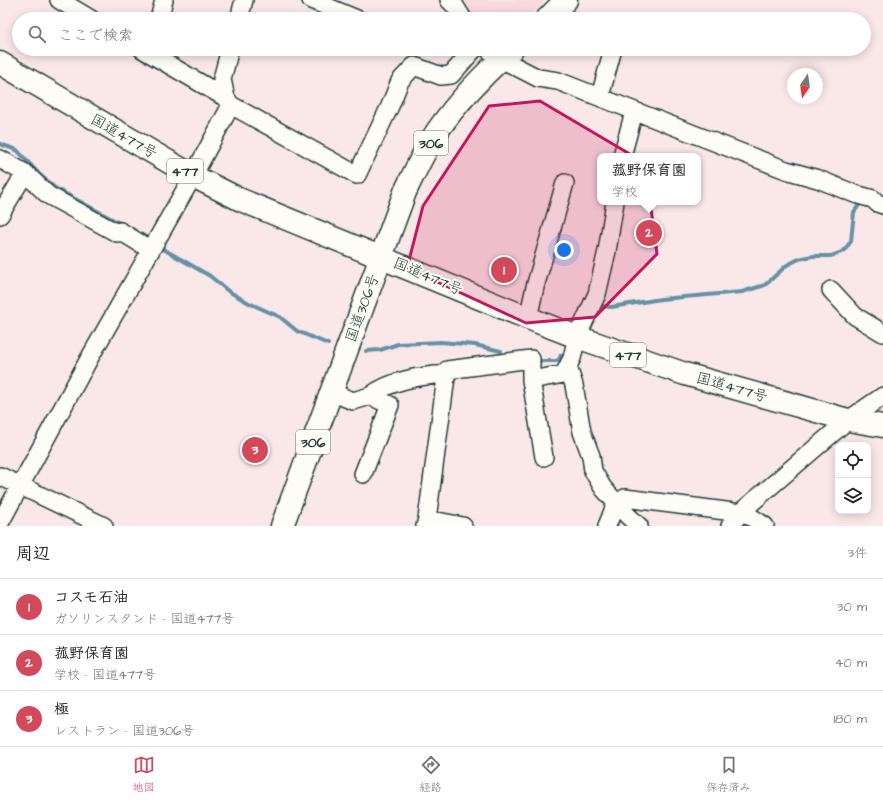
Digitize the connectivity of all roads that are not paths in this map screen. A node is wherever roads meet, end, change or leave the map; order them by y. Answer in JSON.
{"nodes":[{"id":1,"x":59,"y":0,"type":"edge"},
{"id":2,"x":164,"y":0,"type":"edge"},
{"id":3,"x":244,"y":0,"type":"edge"},
{"id":4,"x":449,"y":0,"type":"edge"},
{"id":5,"x":566,"y":0,"type":"edge"},
{"id":6,"x":317,"y":8,"type":"edge"},
{"id":7,"x":79,"y":12,"type":"edge"},
{"id":8,"x":161,"y":12,"type":"edge"},
{"id":9,"x":241,"y":12,"type":"edge"},
{"id":10,"x":332,"y":12,"type":"edge"},
{"id":11,"x":459,"y":12,"type":"edge"},
{"id":12,"x":554,"y":12,"type":"edge"},
{"id":13,"x":156,"y":56,"type":"edge"},
{"id":14,"x":228,"y":56,"type":"edge"},
{"id":15,"x":468,"y":56,"type":"edge"},
{"id":16,"x":497,"y":56,"type":"edge"},
{"id":17,"x":506,"y":56,"type":"edge"},
{"id":18,"x":611,"y":56,"type":"edge"},
{"id":19,"x":0,"y":63,"type":"edge"},
{"id":20,"x":601,"y":98,"type":"junction"},
{"id":21,"x":228,"y":101,"type":"junction"},
{"id":22,"x":634,"y":112,"type":"junction"},
{"id":23,"x":623,"y":153,"type":"edge"},
{"id":24,"x":0,"y":159,"type":"edge"},
{"id":25,"x":25,"y":174,"type":"junction"},
{"id":26,"x":193,"y":176,"type":"junction"},
{"id":27,"x":565,"y":183,"type":"dead end"},
{"id":28,"x":615,"y":205,"type":"edge"},
{"id":29,"x":883,"y":205,"type":"edge"},
{"id":30,"x":0,"y":215,"type":"edge"},
{"id":31,"x":154,"y":245,"type":"junction"},
{"id":32,"x":381,"y":257,"type":"junction"},
{"id":33,"x":831,"y":290,"type":"dead end"},
{"id":34,"x":528,"y":318,"type":"junction"},
{"id":35,"x":883,"y":333,"type":"edge"},
{"id":36,"x":577,"y":338,"type":"junction"},
{"id":37,"x":568,"y":367,"type":"junction"},
{"id":38,"x":446,"y":374,"type":"junction"},
{"id":39,"x":531,"y":380,"type":"junction"},
{"id":40,"x":331,"y":392,"type":"junction"},
{"id":41,"x":370,"y":396,"type":"junction"},
{"id":42,"x":883,"y":396,"type":"edge"},
{"id":43,"x":848,"y":420,"type":"junction"},
{"id":44,"x":883,"y":426,"type":"edge"},
{"id":45,"x":544,"y":457,"type":"dead end"},
{"id":46,"x":364,"y":474,"type":"dead end"},
{"id":47,"x":0,"y":476,"type":"edge"},
{"id":48,"x":20,"y":485,"type":"junction"},
{"id":49,"x":616,"y":503,"type":"junction"},
{"id":50,"x":742,"y":512,"type":"junction"},
{"id":51,"x":426,"y":522,"type":"edge"},
{"id":52,"x":0,"y":523,"type":"edge"},
{"id":53,"x":104,"y":526,"type":"edge"},
{"id":54,"x":282,"y":526,"type":"edge"},
{"id":55,"x":463,"y":526,"type":"edge"},
{"id":56,"x":607,"y":526,"type":"edge"},
{"id":57,"x":639,"y":526,"type":"edge"},
{"id":58,"x":730,"y":526,"type":"edge"},
{"id":59,"x":765,"y":526,"type":"edge"}],
"edges":[{"from":1,"to":7,"type":"street"},
{"from":2,"to":8,"type":"street"},
{"from":3,"to":9,"type":"street"},
{"from":4,"to":11,"type":"street"},
{"from":5,"to":12,"type":"highway"},
{"from":6,"to":10,"type":"street"},
{"from":13,"to":21,"type":"street"},
{"from":14,"to":21,"type":"street"},
{"from":15,"to":21,"type":"street"},
{"from":16,"to":32,"type":"highway","name":"国道306号","number":"306"},
{"from":17,"to":20,"type":"street"},
{"from":18,"to":20,"type":"street"},
{"from":19,"to":26,"type":"highway","name":"国道477号","number":"477"},
{"from":20,"to":22,"type":"street"},
{"from":21,"to":26,"type":"street"},
{"from":22,"to":23,"type":"street"},
{"from":22,"to":29,"type":"street"},
{"from":24,"to":25,"type":"street"},
{"from":25,"to":30,"type":"street"},
{"from":25,"to":31,"type":"street"},
{"from":26,"to":31,"type":"street"},
{"from":26,"to":32,"type":"highway","name":"国道477号","number":"477"},
{"from":27,"to":34,"type":"street"},
{"from":28,"to":36,"type":"street"},
{"from":31,"to":48,"type":"street"},
{"from":32,"to":34,"type":"highway","name":"国道477号","number":"477"},
{"from":32,"to":40,"type":"highway","name":"国道306号","number":"306"},
{"from":33,"to":35,"type":"street"},
{"from":34,"to":36,"type":"highway","name":"国道477号","number":"477"},
{"from":36,"to":37,"type":"street"},
{"from":36,"to":43,"type":"highway","name":"国道477号","number":"477"},
{"from":37,"to":39,"type":"street"},
{"from":37,"to":49,"type":"street"},
{"from":38,"to":39,"type":"street"},
{"from":38,"to":41,"type":"street"},
{"from":38,"to":51,"type":"street"},
{"from":39,"to":45,"type":"street"},
{"from":40,"to":41,"type":"street"},
{"from":40,"to":54,"type":"highway","name":"国道306号","number":"306"},
{"from":41,"to":46,"type":"street"},
{"from":42,"to":43,"type":"street"},
{"from":43,"to":44,"type":"highway","name":"国道477号","number":"477"},
{"from":43,"to":50,"type":"street"},
{"from":47,"to":48,"type":"street"},
{"from":48,"to":52,"type":"street"},
{"from":48,"to":53,"type":"street"},
{"from":49,"to":50,"type":"street"},
{"from":49,"to":56,"type":"street"},
{"from":49,"to":57,"type":"street"},
{"from":50,"to":58,"type":"street"},
{"from":50,"to":59,"type":"street"},
{"from":51,"to":55,"type":"street"}]}
